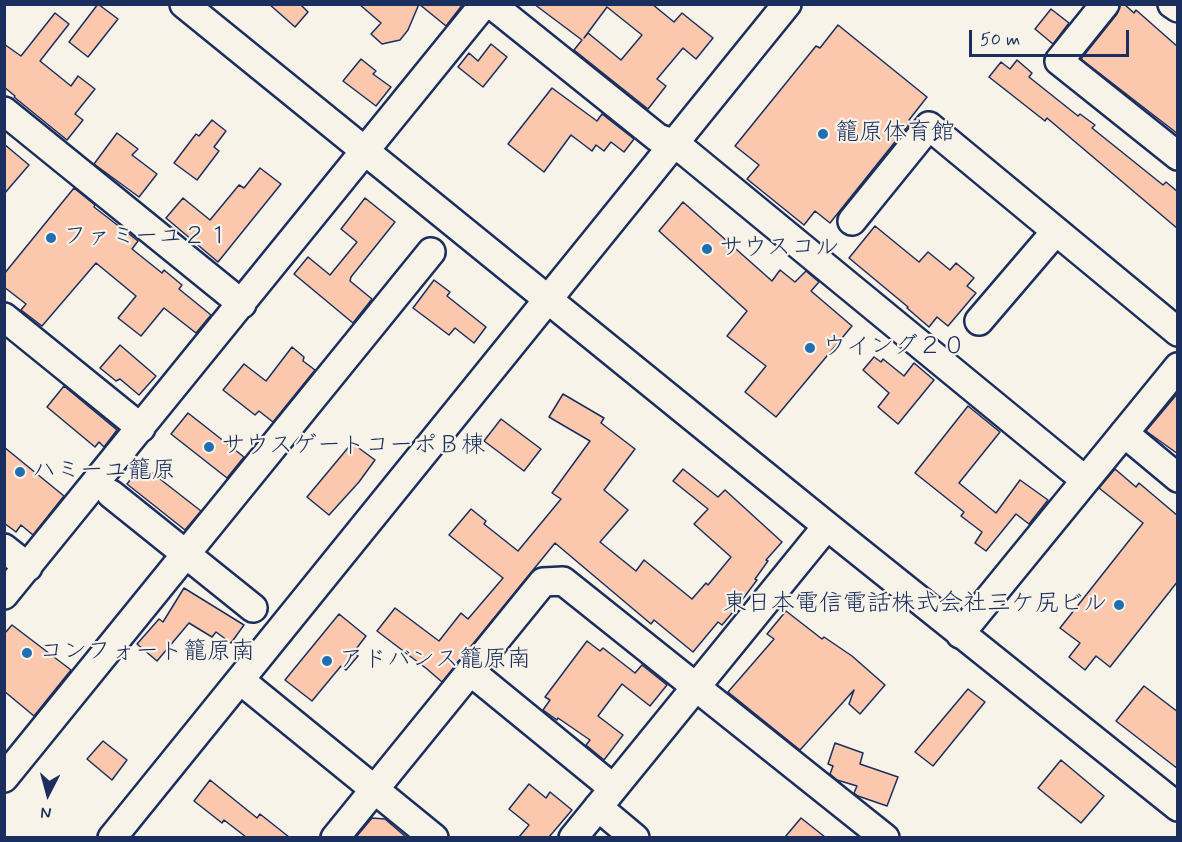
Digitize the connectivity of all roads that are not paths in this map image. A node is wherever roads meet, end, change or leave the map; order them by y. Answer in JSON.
{"nodes":[{"id":1,"x":184,"y":4,"type":"edge"},
{"id":2,"x":484,"y":4,"type":"edge"},
{"id":3,"x":491,"y":4,"type":"edge"},
{"id":4,"x":1105,"y":4,"type":"edge"},
{"id":5,"x":1172,"y":4,"type":"edge"},
{"id":6,"x":776,"y":9,"type":"edge"},
{"id":7,"x":1178,"y":9,"type":"edge"},
{"id":8,"x":4,"y":111,"type":"edge"},
{"id":9,"x":676,"y":144,"type":"junction"},
{"id":10,"x":365,"y":152,"type":"junction"},
{"id":11,"x":1178,"y":156,"type":"edge"},
{"id":12,"x":852,"y":221,"type":"dead end"},
{"id":13,"x":1056,"y":231,"type":"junction"},
{"id":14,"x":431,"y":252,"type":"dead end"},
{"id":15,"x":548,"y":299,"type":"junction"},
{"id":16,"x":242,"y":304,"type":"junction"},
{"id":17,"x":4,"y":317,"type":"edge"},
{"id":18,"x":979,"y":321,"type":"dead end"},
{"id":19,"x":1178,"y":332,"type":"edge"},
{"id":20,"x":1178,"y":367,"type":"edge"},
{"id":21,"x":141,"y":428,"type":"junction"},
{"id":22,"x":1124,"y":433,"type":"junction"},
{"id":23,"x":1178,"y":478,"type":"edge"},
{"id":24,"x":1085,"y":480,"type":"junction"},
{"id":25,"x":111,"y":494,"type":"dead end"},
{"id":26,"x":827,"y":526,"type":"junction"},
{"id":27,"x":4,"y":548,"type":"edge"},
{"id":28,"x":186,"y":555,"type":"junction"},
{"id":29,"x":28,"y":567,"type":"junction"},
{"id":30,"x":4,"y":595,"type":"edge"},
{"id":31,"x":253,"y":608,"type":"dead end"},
{"id":32,"x":960,"y":633,"type":"junction"},
{"id":33,"x":470,"y":670,"type":"junction"},
{"id":34,"x":240,"y":680,"type":"junction"},
{"id":35,"x":696,"y":686,"type":"junction"},
{"id":36,"x":10,"y":763,"type":"edge"},
{"id":37,"x":374,"y":789,"type":"junction"},
{"id":38,"x":606,"y":798,"type":"junction"},
{"id":39,"x":1178,"y":807,"type":"edge"},
{"id":40,"x":112,"y":837,"type":"edge"},
{"id":41,"x":335,"y":837,"type":"edge"},
{"id":42,"x":434,"y":837,"type":"edge"},
{"id":43,"x":573,"y":837,"type":"edge"},
{"id":44,"x":634,"y":837,"type":"edge"},
{"id":45,"x":885,"y":837,"type":"edge"}],
"edges":[{"from":1,"to":10,"type":"street"},
{"from":2,"to":10,"type":"street"},
{"from":3,"to":9,"type":"street"},
{"from":4,"to":11,"type":"street"},
{"from":5,"to":7,"type":"street"},
{"from":6,"to":9,"type":"street"},
{"from":8,"to":16,"type":"street"},
{"from":9,"to":15,"type":"street"},
{"from":9,"to":24,"type":"street"},
{"from":10,"to":15,"type":"street"},
{"from":10,"to":16,"type":"street"},
{"from":12,"to":13,"type":"street"},
{"from":13,"to":18,"type":"street"},
{"from":13,"to":19,"type":"street"},
{"from":14,"to":28,"type":"street"},
{"from":15,"to":26,"type":"street"},
{"from":15,"to":34,"type":"street"},
{"from":16,"to":21,"type":"street"},
{"from":17,"to":21,"type":"street"},
{"from":20,"to":22,"type":"street"},
{"from":21,"to":29,"type":"street"},
{"from":22,"to":23,"type":"street"},
{"from":22,"to":24,"type":"street"},
{"from":24,"to":32,"type":"street"},
{"from":25,"to":28,"type":"street"},
{"from":26,"to":32,"type":"street"},
{"from":26,"to":35,"type":"street"},
{"from":27,"to":29,"type":"street"},
{"from":28,"to":31,"type":"street"},
{"from":28,"to":36,"type":"street"},
{"from":29,"to":30,"type":"street"},
{"from":32,"to":39,"type":"street"},
{"from":33,"to":35,"type":"street"},
{"from":33,"to":37,"type":"street"},
{"from":33,"to":38,"type":"street"},
{"from":34,"to":37,"type":"street"},
{"from":34,"to":40,"type":"street"},
{"from":35,"to":38,"type":"street"},
{"from":35,"to":45,"type":"street"},
{"from":37,"to":41,"type":"street"},
{"from":37,"to":42,"type":"street"},
{"from":38,"to":43,"type":"street"},
{"from":38,"to":44,"type":"street"}]}
